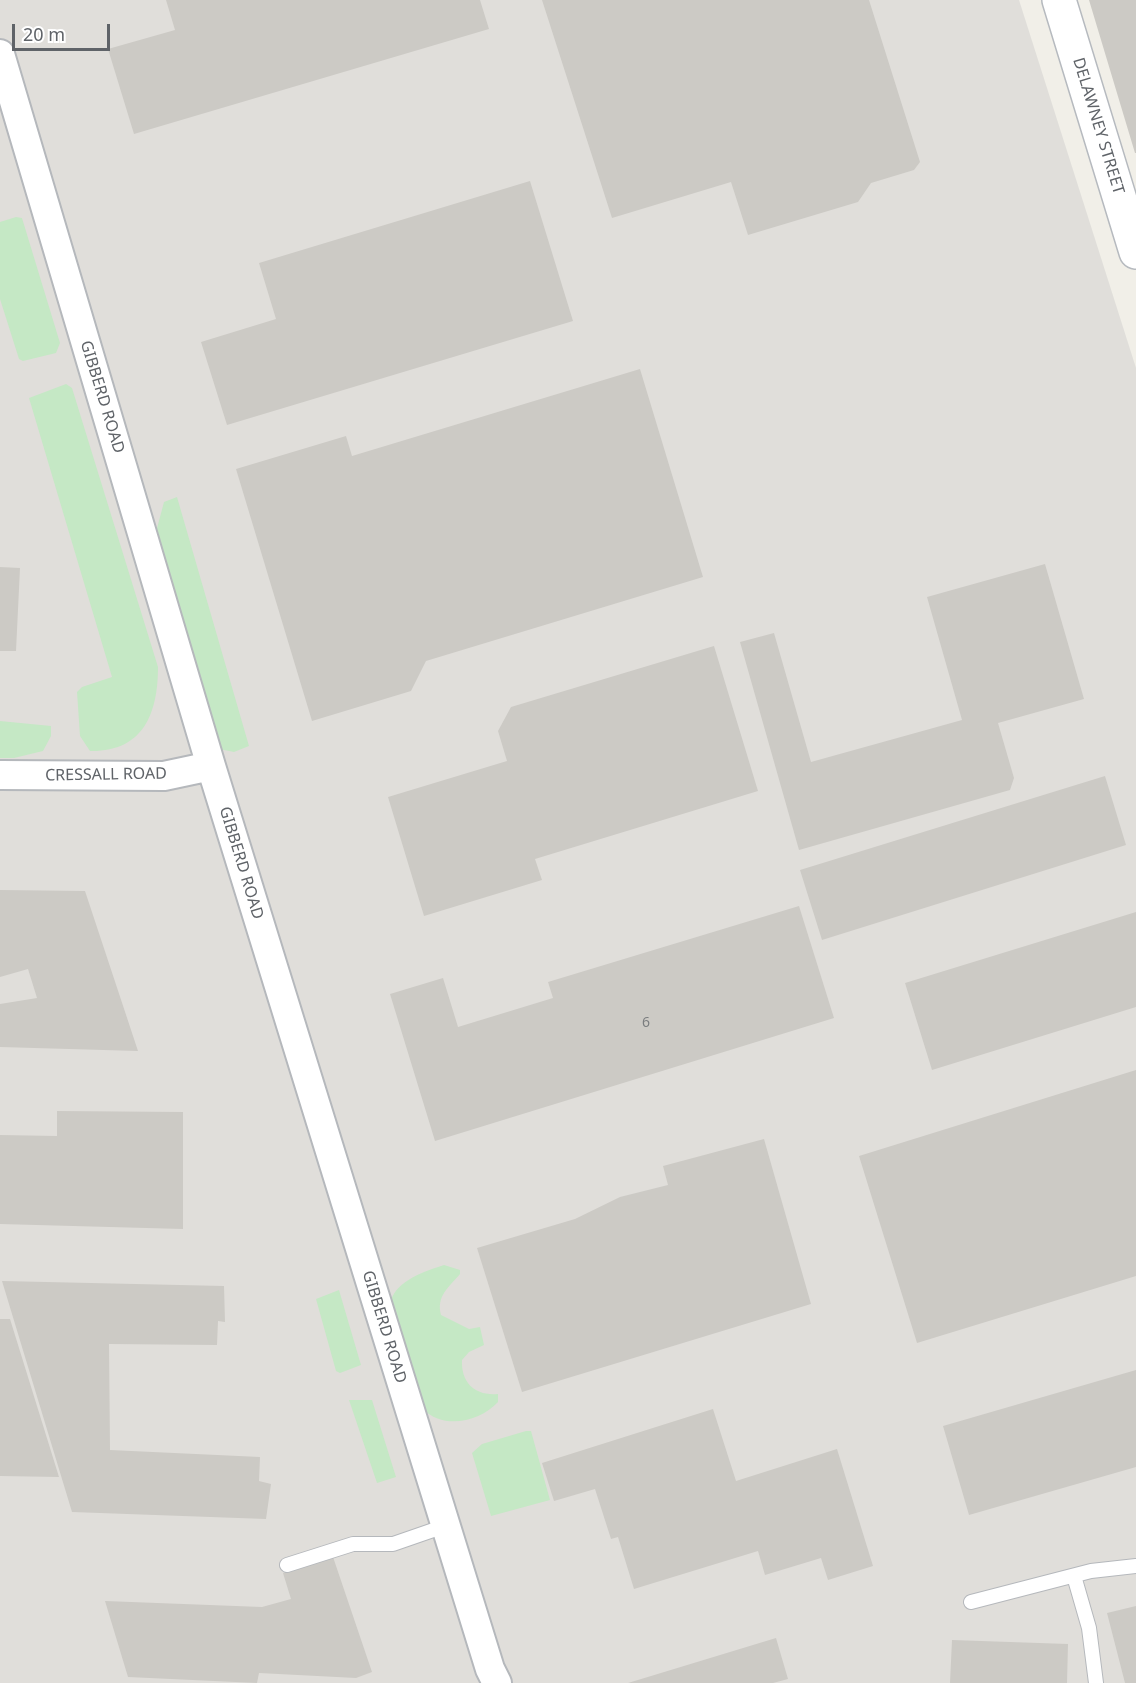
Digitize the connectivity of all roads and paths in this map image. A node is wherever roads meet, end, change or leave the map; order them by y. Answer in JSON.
{"nodes":[{"id":1,"x":1059,"y":0,"type":"edge"},
{"id":2,"x":0,"y":54,"type":"edge"},
{"id":3,"x":1136,"y":252,"type":"edge"},
{"id":4,"x":211,"y":766,"type":"junction"},
{"id":5,"x":0,"y":775,"type":"edge"},
{"id":6,"x":446,"y":1527,"type":"junction"},
{"id":7,"x":287,"y":1565,"type":"dead end"},
{"id":8,"x":1136,"y":1566,"type":"edge"},
{"id":9,"x":1074,"y":1576,"type":"junction"},
{"id":10,"x":971,"y":1602,"type":"dead end"},
{"id":11,"x":492,"y":1678,"type":"edge"},
{"id":12,"x":1096,"y":1683,"type":"edge"}],
"edges":[{"from":1,"to":3,"type":"street","name":"DELAWNEY STREET"},
{"from":2,"to":4,"type":"street","name":"GIBBERD ROAD"},
{"from":4,"to":5,"type":"street","name":"CRESSALL ROAD"},
{"from":4,"to":6,"type":"street","name":"GIBBERD ROAD"},
{"from":6,"to":7,"type":"lane"},
{"from":6,"to":11,"type":"street","name":"GIBBERD ROAD"},
{"from":8,"to":9,"type":"lane"},
{"from":9,"to":10,"type":"lane"},
{"from":9,"to":12,"type":"lane"}]}
